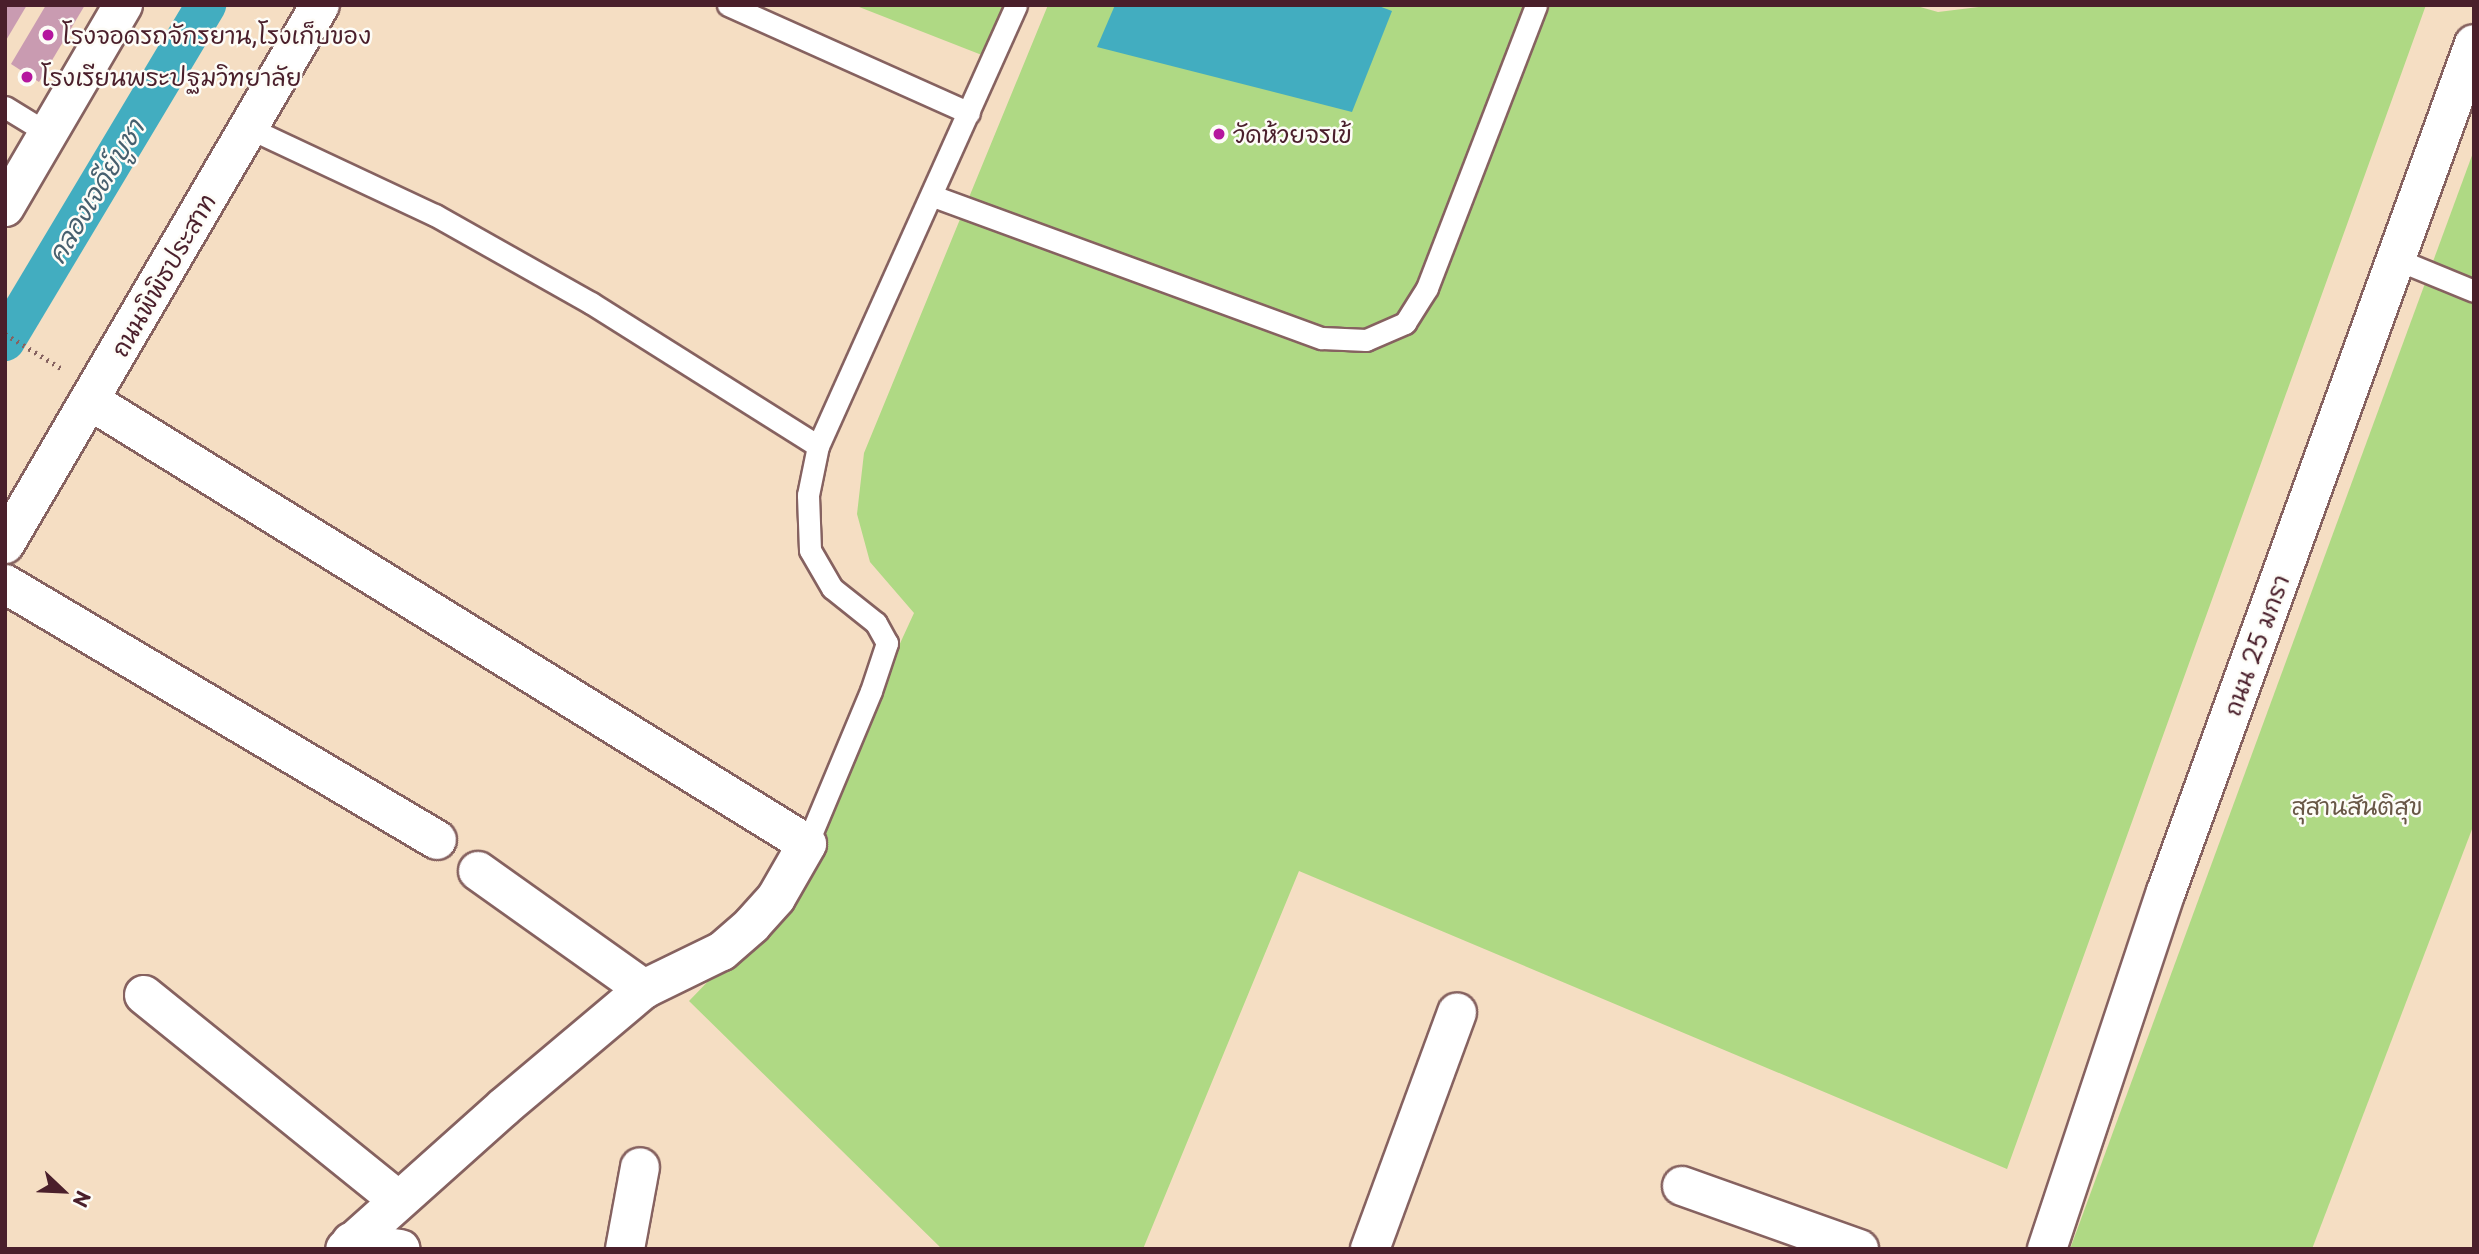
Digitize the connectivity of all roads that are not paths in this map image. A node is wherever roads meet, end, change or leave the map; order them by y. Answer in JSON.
{"nodes":[{"id":1,"x":123,"y":5,"type":"edge"},
{"id":2,"x":320,"y":5,"type":"edge"},
{"id":3,"x":728,"y":5,"type":"edge"},
{"id":4,"x":1016,"y":5,"type":"edge"},
{"id":5,"x":1536,"y":5,"type":"edge"},
{"id":6,"x":2474,"y":44,"type":"edge"},
{"id":7,"x":5,"y":107,"type":"edge"},
{"id":8,"x":969,"y":113,"type":"junction"},
{"id":9,"x":248,"y":128,"type":"junction"},
{"id":10,"x":49,"y":134,"type":"junction"},
{"id":11,"x":933,"y":196,"type":"junction"},
{"id":12,"x":5,"y":207,"type":"edge"},
{"id":13,"x":2396,"y":259,"type":"junction"},
{"id":14,"x":2474,"y":291,"type":"edge"},
{"id":15,"x":82,"y":388,"type":"junction"},
{"id":16,"x":818,"y":446,"type":"junction"},
{"id":17,"x":5,"y":544,"type":"edge"},
{"id":18,"x":5,"y":584,"type":"edge"},
{"id":19,"x":437,"y":840,"type":"dead end"},
{"id":20,"x":807,"y":844,"type":"junction"},
{"id":21,"x":478,"y":871,"type":"dead end"},
{"id":22,"x":644,"y":989,"type":"junction"},
{"id":23,"x":144,"y":995,"type":"dead end"},
{"id":24,"x":1457,"y":1013,"type":"dead end"},
{"id":25,"x":640,"y":1167,"type":"dead end"},
{"id":26,"x":1682,"y":1186,"type":"dead end"},
{"id":27,"x":398,"y":1200,"type":"junction"},
{"id":28,"x":348,"y":1245,"type":"edge"},
{"id":29,"x":401,"y":1249,"type":"edge"},
{"id":30,"x":625,"y":1249,"type":"edge"},
{"id":31,"x":1370,"y":1249,"type":"edge"},
{"id":32,"x":1859,"y":1249,"type":"edge"},
{"id":33,"x":2047,"y":1249,"type":"edge"}],
"edges":[{"from":1,"to":10,"type":"street"},
{"from":2,"to":9,"type":"street","name":"ถนนพิพิธประสาท"},
{"from":3,"to":8,"type":"lane"},
{"from":4,"to":8,"type":"lane"},
{"from":5,"to":11,"type":"lane"},
{"from":6,"to":13,"type":"street","name":"ถนน 25 มกรา"},
{"from":7,"to":10,"type":"lane"},
{"from":8,"to":11,"type":"lane"},
{"from":9,"to":15,"type":"street","name":"ถนนพิพิธประสาท"},
{"from":9,"to":16,"type":"lane"},
{"from":10,"to":12,"type":"street"},
{"from":11,"to":16,"type":"lane"},
{"from":13,"to":14,"type":"lane"},
{"from":13,"to":33,"type":"street","name":"ถนน 25 มกรา"},
{"from":15,"to":17,"type":"street","name":"ถนนพิพิธประสาท"},
{"from":15,"to":20,"type":"street"},
{"from":16,"to":20,"type":"lane"},
{"from":18,"to":19,"type":"street"},
{"from":20,"to":22,"type":"street"},
{"from":21,"to":22,"type":"street"},
{"from":22,"to":27,"type":"street"},
{"from":23,"to":27,"type":"street"},
{"from":24,"to":31,"type":"street"},
{"from":25,"to":30,"type":"street"},
{"from":26,"to":32,"type":"street"},
{"from":27,"to":28,"type":"street"},
{"from":28,"to":29,"type":"street"}]}
